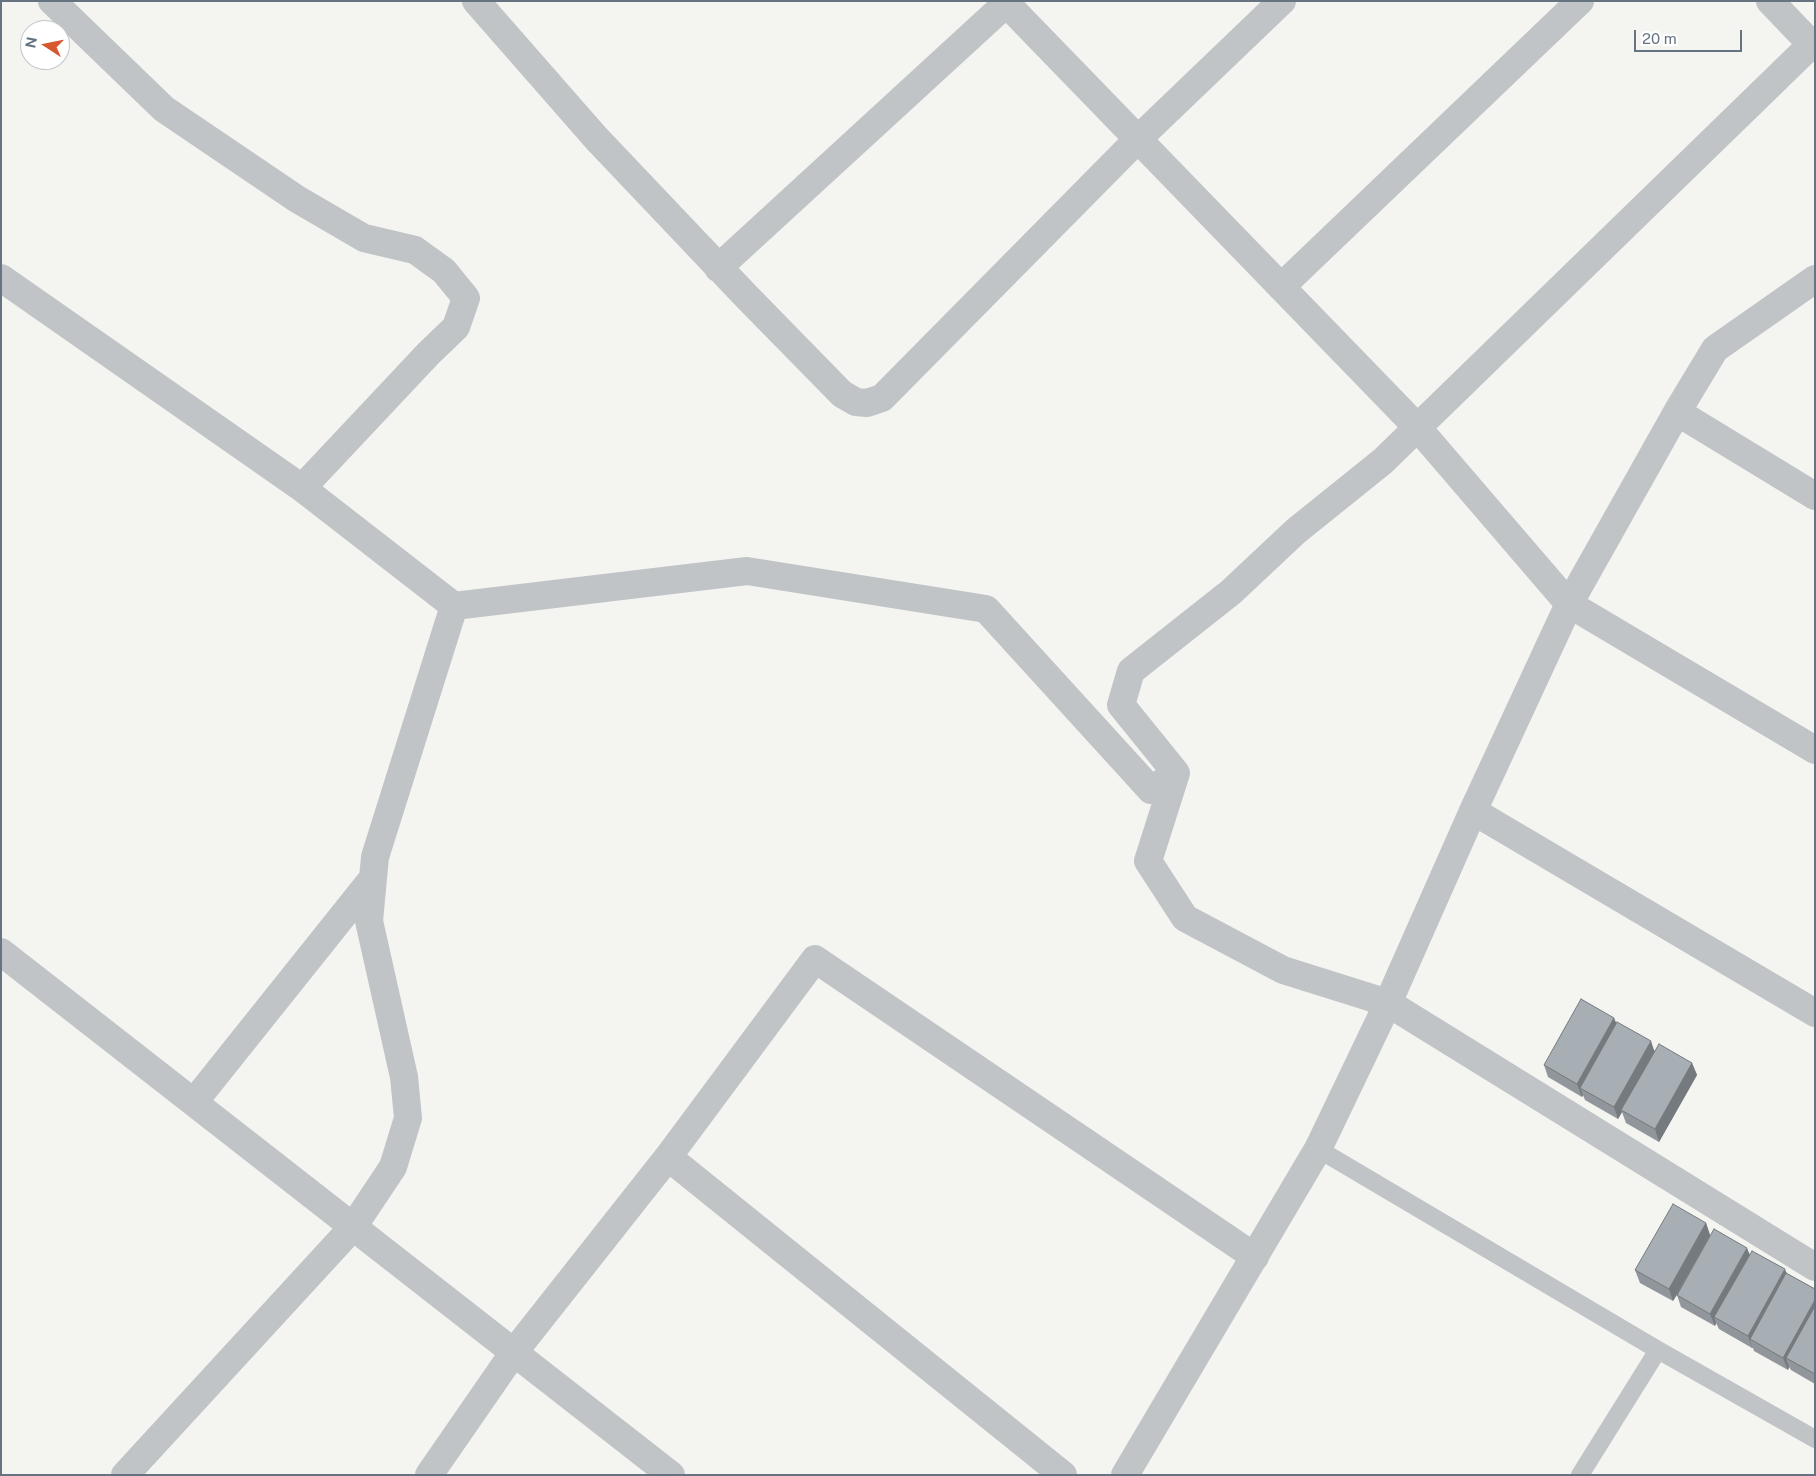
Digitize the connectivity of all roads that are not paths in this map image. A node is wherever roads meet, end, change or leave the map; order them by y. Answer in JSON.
{"nodes":[{"id":1,"x":52,"y":1,"type":"edge"},
{"id":2,"x":476,"y":1,"type":"edge"},
{"id":3,"x":1282,"y":1,"type":"edge"},
{"id":4,"x":1580,"y":1,"type":"edge"},
{"id":5,"x":1770,"y":1,"type":"edge"},
{"id":6,"x":1006,"y":2,"type":"edge"},
{"id":7,"x":1814,"y":44,"type":"edge"},
{"id":8,"x":1138,"y":139,"type":"junction"},
{"id":9,"x":718,"y":268,"type":"junction"},
{"id":10,"x":1,"y":278,"type":"edge"},
{"id":11,"x":1815,"y":279,"type":"edge"},
{"id":12,"x":1281,"y":287,"type":"junction"},
{"id":13,"x":1677,"y":412,"type":"junction"},
{"id":14,"x":1417,"y":427,"type":"junction"},
{"id":15,"x":302,"y":488,"type":"junction"},
{"id":16,"x":1815,"y":496,"type":"edge"},
{"id":17,"x":1569,"y":604,"type":"junction"},
{"id":18,"x":454,"y":606,"type":"junction"},
{"id":19,"x":1815,"y":750,"type":"edge"},
{"id":20,"x":1176,"y":773,"type":"junction"},
{"id":21,"x":1472,"y":811,"type":"junction"},
{"id":22,"x":373,"y":878,"type":"junction"},
{"id":23,"x":1,"y":952,"type":"edge"},
{"id":24,"x":1388,"y":1003,"type":"junction"},
{"id":25,"x":1815,"y":1013,"type":"edge"},
{"id":26,"x":194,"y":1102,"type":"junction"},
{"id":27,"x":1318,"y":1149,"type":"junction"},
{"id":28,"x":668,"y":1157,"type":"junction"},
{"id":29,"x":353,"y":1227,"type":"junction"},
{"id":30,"x":1255,"y":1257,"type":"junction"},
{"id":31,"x":1815,"y":1267,"type":"edge"},
{"id":32,"x":1658,"y":1350,"type":"junction"},
{"id":33,"x":514,"y":1352,"type":"junction"},
{"id":34,"x":1815,"y":1439,"type":"edge"},
{"id":35,"x":125,"y":1475,"type":"edge"},
{"id":36,"x":429,"y":1475,"type":"edge"},
{"id":37,"x":671,"y":1475,"type":"edge"},
{"id":38,"x":1063,"y":1475,"type":"edge"},
{"id":39,"x":1125,"y":1475,"type":"edge"},
{"id":40,"x":1580,"y":1475,"type":"edge"}],
"edges":[{"from":1,"to":15,"type":"street"},
{"from":2,"to":9,"type":"street"},
{"from":3,"to":8,"type":"street"},
{"from":4,"to":12,"type":"street"},
{"from":5,"to":7,"type":"street"},
{"from":6,"to":8,"type":"street"},
{"from":6,"to":9,"type":"street"},
{"from":7,"to":14,"type":"street"},
{"from":8,"to":9,"type":"street"},
{"from":8,"to":12,"type":"street"},
{"from":10,"to":15,"type":"street"},
{"from":11,"to":13,"type":"street"},
{"from":12,"to":14,"type":"street"},
{"from":13,"to":16,"type":"street"},
{"from":13,"to":17,"type":"street"},
{"from":14,"to":17,"type":"street"},
{"from":14,"to":20,"type":"street"},
{"from":15,"to":18,"type":"street"},
{"from":17,"to":19,"type":"street"},
{"from":17,"to":21,"type":"street"},
{"from":18,"to":20,"type":"street"},
{"from":18,"to":22,"type":"street"},
{"from":20,"to":24,"type":"street"},
{"from":21,"to":24,"type":"street"},
{"from":21,"to":25,"type":"street"},
{"from":22,"to":26,"type":"street"},
{"from":22,"to":29,"type":"street"},
{"from":23,"to":26,"type":"street"},
{"from":24,"to":27,"type":"street"},
{"from":24,"to":31,"type":"street"},
{"from":26,"to":29,"type":"street"},
{"from":27,"to":30,"type":"street"},
{"from":27,"to":32,"type":"lane"},
{"from":28,"to":30,"type":"street"},
{"from":28,"to":33,"type":"street"},
{"from":28,"to":38,"type":"street"},
{"from":29,"to":33,"type":"street"},
{"from":29,"to":35,"type":"street"},
{"from":30,"to":39,"type":"street"},
{"from":32,"to":34,"type":"lane"},
{"from":32,"to":40,"type":"lane"},
{"from":33,"to":36,"type":"street"},
{"from":33,"to":37,"type":"street"}]}
